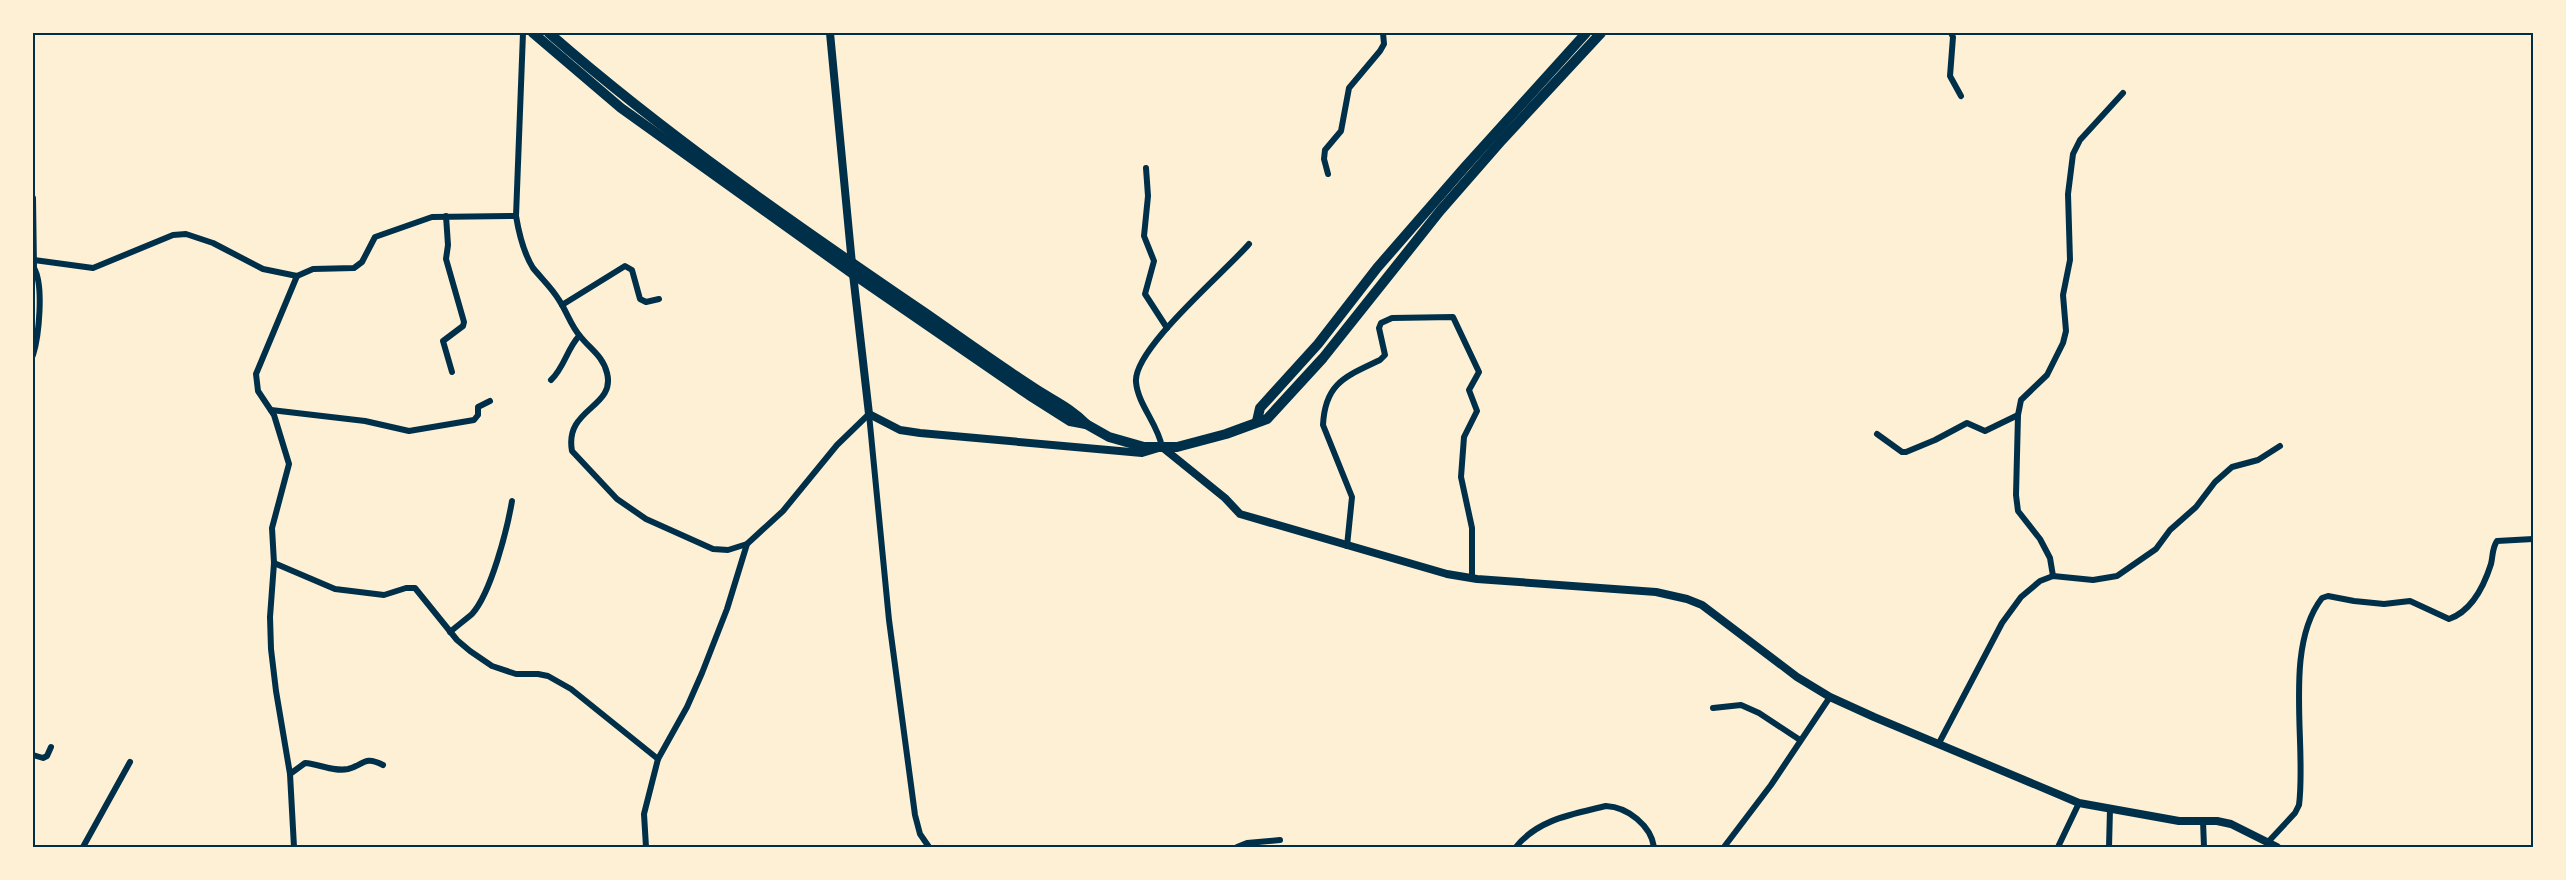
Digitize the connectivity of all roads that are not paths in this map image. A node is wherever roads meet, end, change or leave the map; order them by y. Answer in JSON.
{"nodes":[{"id":1,"x":523,"y":33,"type":"edge"},
{"id":2,"x":533,"y":33,"type":"edge"},
{"id":3,"x":549,"y":33,"type":"edge"},
{"id":4,"x":830,"y":33,"type":"edge"},
{"id":5,"x":1383,"y":33,"type":"edge"},
{"id":6,"x":1586,"y":33,"type":"edge"},
{"id":7,"x":1601,"y":33,"type":"edge"},
{"id":8,"x":1951,"y":33,"type":"edge"},
{"id":9,"x":2123,"y":93,"type":"dead end"},
{"id":10,"x":1961,"y":96,"type":"dead end"},
{"id":11,"x":1146,"y":168,"type":"dead end"},
{"id":12,"x":1328,"y":174,"type":"dead end"},
{"id":13,"x":742,"y":190,"type":"junction"},
{"id":14,"x":33,"y":198,"type":"edge"},
{"id":15,"x":446,"y":216,"type":"junction"},
{"id":16,"x":516,"y":216,"type":"junction"},
{"id":17,"x":1249,"y":244,"type":"dead end"},
{"id":18,"x":34,"y":265,"type":"edge"},
{"id":19,"x":852,"y":269,"type":"junction"},
{"id":20,"x":297,"y":276,"type":"junction"},
{"id":21,"x":660,"y":299,"type":"dead end"},
{"id":22,"x":562,"y":304,"type":"junction"},
{"id":23,"x":1167,"y":328,"type":"junction"},
{"id":24,"x":579,"y":336,"type":"junction"},
{"id":25,"x":33,"y":355,"type":"edge"},
{"id":26,"x":452,"y":372,"type":"dead end"},
{"id":27,"x":551,"y":381,"type":"dead end"},
{"id":28,"x":490,"y":401,"type":"dead end"},
{"id":29,"x":271,"y":410,"type":"junction"},
{"id":30,"x":869,"y":414,"type":"junction"},
{"id":31,"x":2018,"y":416,"type":"junction"},
{"id":32,"x":1257,"y":421,"type":"junction"},
{"id":33,"x":1877,"y":434,"type":"dead end"},
{"id":34,"x":2280,"y":446,"type":"dead end"},
{"id":35,"x":1162,"y":447,"type":"junction"},
{"id":36,"x":512,"y":501,"type":"dead end"},
{"id":37,"x":2533,"y":539,"type":"edge"},
{"id":38,"x":747,"y":544,"type":"junction"},
{"id":39,"x":1347,"y":546,"type":"junction"},
{"id":40,"x":274,"y":563,"type":"junction"},
{"id":41,"x":2054,"y":576,"type":"junction"},
{"id":42,"x":1472,"y":578,"type":"junction"},
{"id":43,"x":450,"y":632,"type":"junction"},
{"id":44,"x":1830,"y":697,"type":"junction"},
{"id":45,"x":1713,"y":708,"type":"dead end"},
{"id":46,"x":1800,"y":740,"type":"junction"},
{"id":47,"x":1939,"y":744,"type":"junction"},
{"id":48,"x":51,"y":747,"type":"dead end"},
{"id":49,"x":33,"y":755,"type":"edge"},
{"id":50,"x":658,"y":759,"type":"junction"},
{"id":51,"x":130,"y":762,"type":"dead end"},
{"id":52,"x":383,"y":765,"type":"dead end"},
{"id":53,"x":290,"y":774,"type":"junction"},
{"id":54,"x":2079,"y":803,"type":"junction"},
{"id":55,"x":2110,"y":809,"type":"junction"},
{"id":56,"x":2204,"y":821,"type":"junction"},
{"id":57,"x":1280,"y":840,"type":"dead end"},
{"id":58,"x":2269,"y":842,"type":"junction"},
{"id":59,"x":83,"y":847,"type":"edge"},
{"id":60,"x":294,"y":847,"type":"edge"},
{"id":61,"x":646,"y":847,"type":"edge"},
{"id":62,"x":929,"y":847,"type":"edge"},
{"id":63,"x":1237,"y":847,"type":"edge"},
{"id":64,"x":1516,"y":847,"type":"edge"},
{"id":65,"x":1654,"y":847,"type":"edge"},
{"id":66,"x":1724,"y":847,"type":"edge"},
{"id":67,"x":2058,"y":847,"type":"edge"},
{"id":68,"x":2109,"y":847,"type":"edge"},
{"id":69,"x":2204,"y":847,"type":"edge"},
{"id":70,"x":2277,"y":847,"type":"edge"}],
"edges":[{"from":1,"to":16,"type":"street"},
{"from":2,"to":13,"type":"highway"},
{"from":3,"to":13,"type":"highway"},
{"from":4,"to":19,"type":"street"},
{"from":5,"to":12,"type":"street"},
{"from":6,"to":32,"type":"highway"},
{"from":7,"to":32,"type":"highway"},
{"from":8,"to":10,"type":"street"},
{"from":9,"to":31,"type":"street"},
{"from":11,"to":23,"type":"street"},
{"from":13,"to":19,"type":"highway"},
{"from":14,"to":18,"type":"street"},
{"from":15,"to":16,"type":"street"},
{"from":15,"to":20,"type":"street"},
{"from":15,"to":26,"type":"street"},
{"from":16,"to":22,"type":"street"},
{"from":17,"to":23,"type":"street"},
{"from":18,"to":20,"type":"street"},
{"from":18,"to":25,"type":"street"},
{"from":19,"to":30,"type":"street"},
{"from":19,"to":35,"type":"highway"},
{"from":20,"to":29,"type":"street"},
{"from":21,"to":22,"type":"street"},
{"from":22,"to":24,"type":"street"},
{"from":23,"to":35,"type":"street"},
{"from":24,"to":27,"type":"street"},
{"from":24,"to":38,"type":"street"},
{"from":28,"to":29,"type":"street"},
{"from":29,"to":40,"type":"street"},
{"from":30,"to":35,"type":"street"},
{"from":30,"to":38,"type":"street"},
{"from":30,"to":62,"type":"street"},
{"from":31,"to":33,"type":"street"},
{"from":31,"to":41,"type":"street"},
{"from":32,"to":35,"type":"highway"},
{"from":34,"to":41,"type":"street"},
{"from":35,"to":39,"type":"street"},
{"from":36,"to":43,"type":"street"},
{"from":37,"to":58,"type":"street"},
{"from":38,"to":50,"type":"street"},
{"from":39,"to":42,"type":"street"},
{"from":39,"to":42,"type":"street"},
{"from":40,"to":43,"type":"street"},
{"from":40,"to":53,"type":"street"},
{"from":41,"to":47,"type":"street"},
{"from":42,"to":44,"type":"street"},
{"from":43,"to":50,"type":"street"},
{"from":44,"to":46,"type":"street"},
{"from":44,"to":47,"type":"street"},
{"from":45,"to":46,"type":"street"},
{"from":46,"to":66,"type":"street"},
{"from":47,"to":54,"type":"street"},
{"from":48,"to":49,"type":"street"},
{"from":50,"to":61,"type":"street"},
{"from":51,"to":59,"type":"street"},
{"from":52,"to":53,"type":"street"},
{"from":53,"to":60,"type":"street"},
{"from":54,"to":55,"type":"street"},
{"from":54,"to":67,"type":"street"},
{"from":55,"to":56,"type":"street"},
{"from":55,"to":68,"type":"street"},
{"from":56,"to":58,"type":"street"},
{"from":56,"to":69,"type":"street"},
{"from":57,"to":63,"type":"street"},
{"from":58,"to":70,"type":"street"},
{"from":64,"to":65,"type":"street"}]}
